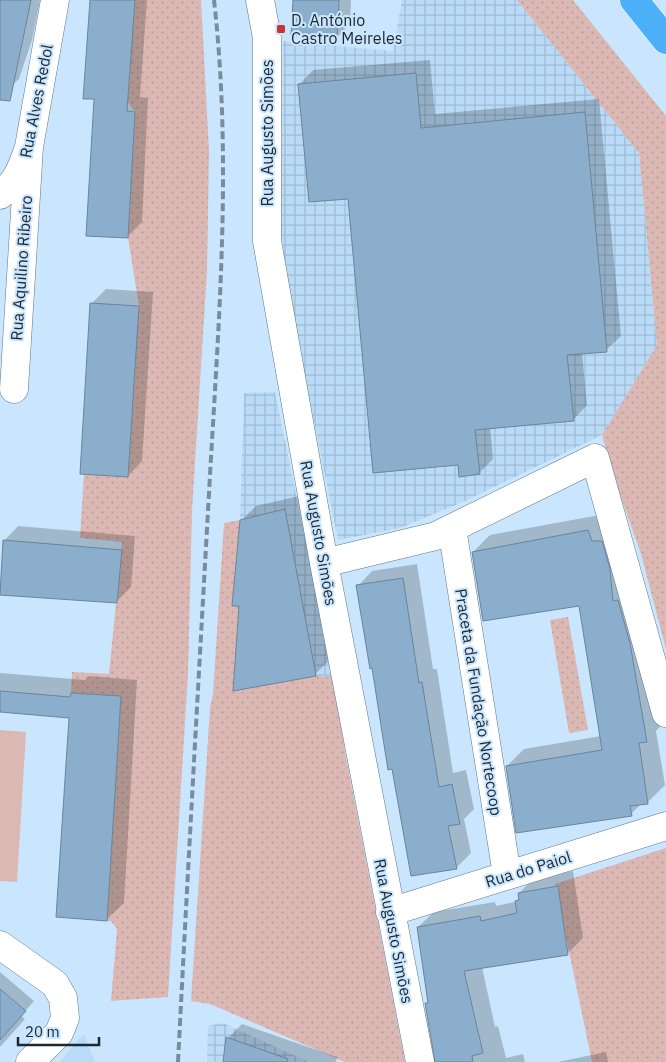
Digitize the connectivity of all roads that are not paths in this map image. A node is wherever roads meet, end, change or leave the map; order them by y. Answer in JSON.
{"nodes":[{"id":1,"x":55,"y":0,"type":"edge"},
{"id":2,"x":260,"y":0,"type":"edge"},
{"id":3,"x":634,"y":0,"type":"edge"},
{"id":4,"x":666,"y":40,"type":"edge"},
{"id":5,"x":29,"y":146,"type":"junction"},
{"id":6,"x":0,"y":195,"type":"edge"},
{"id":7,"x":14,"y":389,"type":"dead end"},
{"id":8,"x":452,"y":528,"type":"junction"},
{"id":9,"x":324,"y":563,"type":"junction"},
{"id":10,"x":666,"y":713,"type":"edge"},
{"id":11,"x":666,"y":826,"type":"edge"},
{"id":12,"x":507,"y":875,"type":"junction"},
{"id":13,"x":390,"y":912,"type":"junction"},
{"id":14,"x":0,"y":945,"type":"edge"},
{"id":15,"x":30,"y":1062,"type":"edge"},
{"id":16,"x":420,"y":1062,"type":"edge"}],
"edges":[{"from":1,"to":5,"type":"street","name":"Rua Alves Redol"},
{"from":2,"to":9,"type":"street","name":"Rua Augusto Simões"},
{"from":3,"to":4,"type":"highway"},
{"from":5,"to":6,"type":"street","name":"Rua Alves Redol"},
{"from":5,"to":7,"type":"street","name":"Rua Aquilino Ribeiro"},
{"from":8,"to":9,"type":"street"},
{"from":8,"to":10,"type":"street"},
{"from":8,"to":12,"type":"street","name":"Praceta da Fundação Nortecoop"},
{"from":9,"to":13,"type":"street","name":"Rua Augusto Simões"},
{"from":11,"to":12,"type":"street","name":"Rua do Paiol"},
{"from":12,"to":13,"type":"street","name":"Rua do Paiol"},
{"from":13,"to":16,"type":"street","name":"Rua Augusto Simões"},
{"from":14,"to":15,"type":"street"}]}
